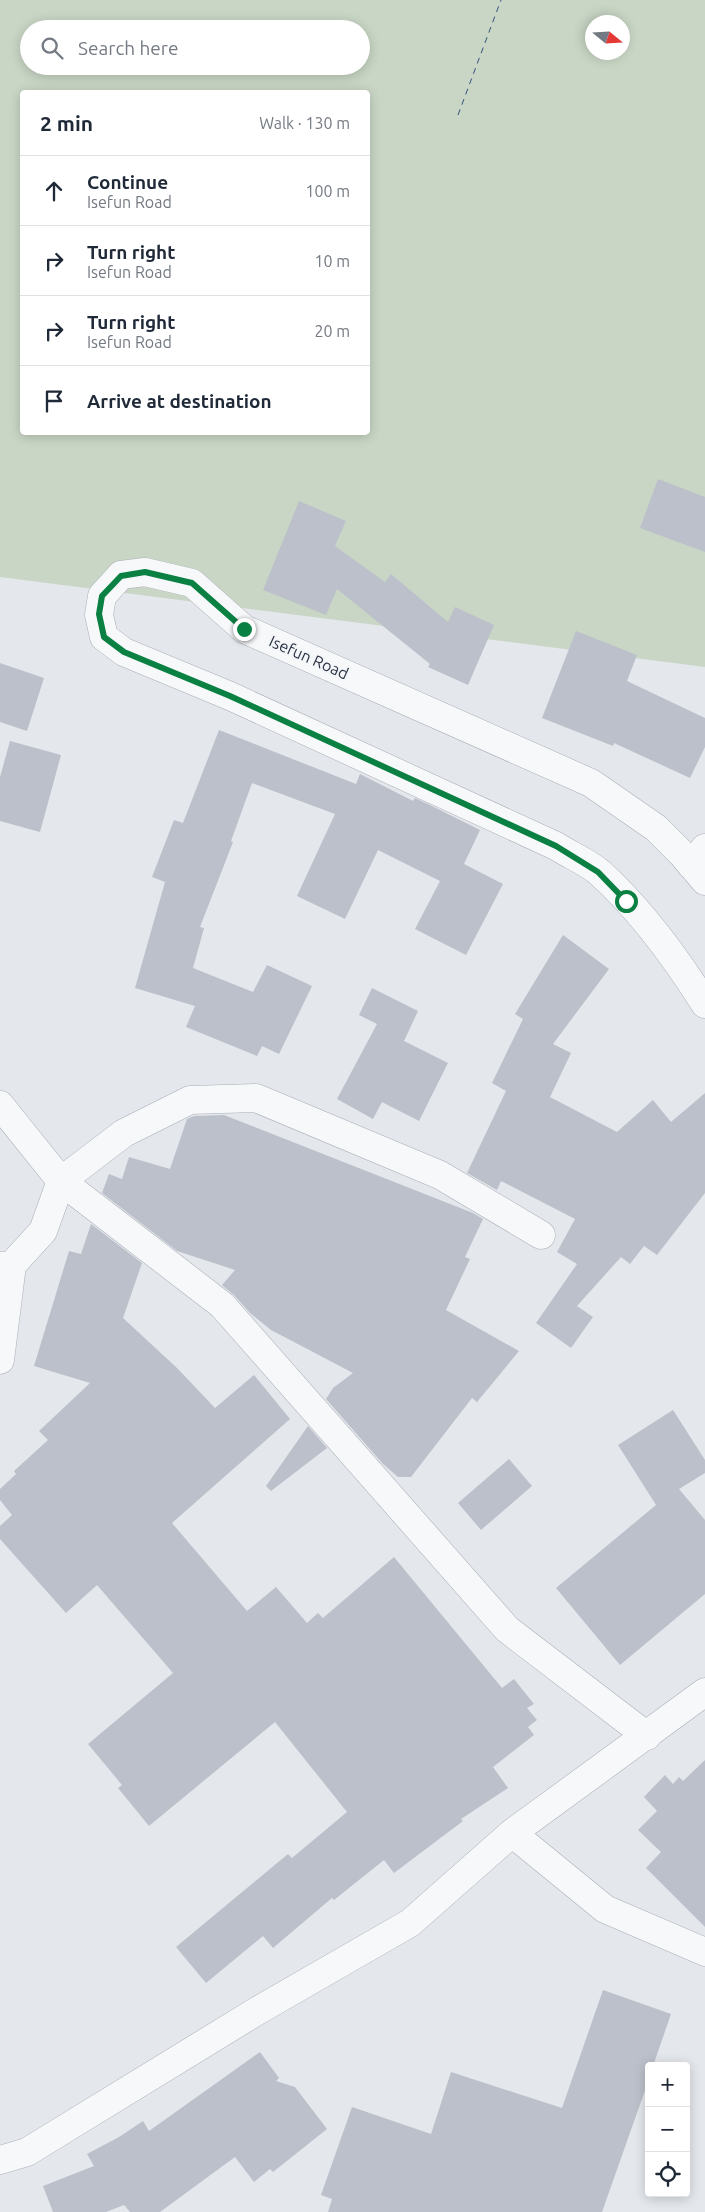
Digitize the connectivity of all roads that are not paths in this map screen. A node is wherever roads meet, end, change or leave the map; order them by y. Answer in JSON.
{"nodes":[{"id":1,"x":700,"y":865,"type":"edge"},
{"id":2,"x":705,"y":1004,"type":"edge"},
{"id":3,"x":0,"y":1105,"type":"edge"},
{"id":4,"x":61,"y":1181,"type":"junction"},
{"id":5,"x":541,"y":1235,"type":"dead end"},
{"id":6,"x":6,"y":1265,"type":"edge"},
{"id":7,"x":0,"y":1360,"type":"edge"},
{"id":8,"x":705,"y":1692,"type":"edge"},
{"id":9,"x":647,"y":1736,"type":"junction"},
{"id":10,"x":512,"y":1833,"type":"junction"},
{"id":11,"x":705,"y":1952,"type":"edge"},
{"id":12,"x":0,"y":2160,"type":"edge"}],
"edges":[{"from":1,"to":2,"type":"street","name":"Isefun Road"},
{"from":3,"to":4,"type":"street"},
{"from":4,"to":5,"type":"street"},
{"from":4,"to":6,"type":"street"},
{"from":4,"to":9,"type":"street"},
{"from":6,"to":7,"type":"street"},
{"from":8,"to":9,"type":"street"},
{"from":9,"to":10,"type":"street"},
{"from":10,"to":11,"type":"street"},
{"from":10,"to":12,"type":"street"}]}
